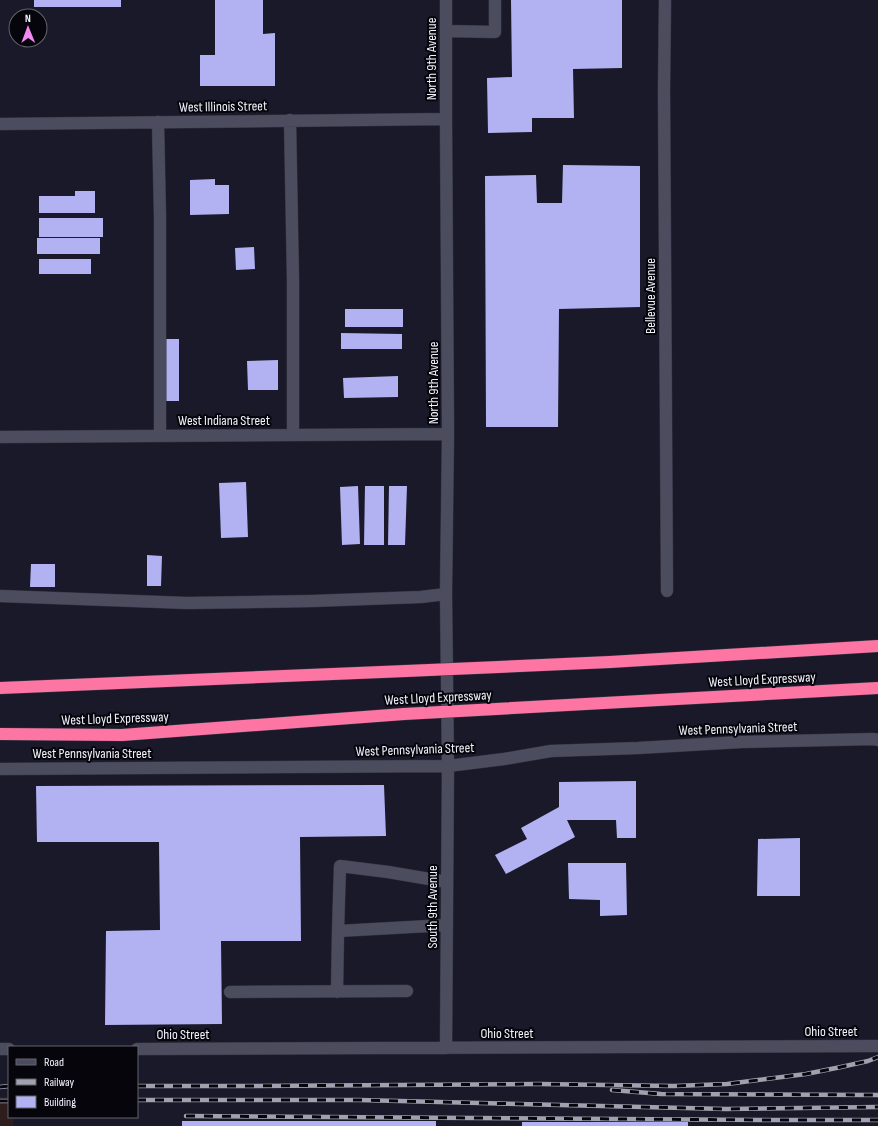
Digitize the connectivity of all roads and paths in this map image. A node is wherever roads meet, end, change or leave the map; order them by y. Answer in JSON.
{"nodes":[{"id":1,"x":446,"y":0,"type":"edge"},
{"id":2,"x":495,"y":0,"type":"edge"},
{"id":3,"x":665,"y":0,"type":"edge"},
{"id":4,"x":446,"y":32,"type":"junction"},
{"id":5,"x":290,"y":120,"type":"junction"},
{"id":6,"x":446,"y":120,"type":"junction"},
{"id":7,"x":158,"y":122,"type":"junction"},
{"id":8,"x":0,"y":124,"type":"edge"},
{"id":9,"x":448,"y":434,"type":"junction"},
{"id":10,"x":292,"y":435,"type":"junction"},
{"id":11,"x":160,"y":436,"type":"junction"},
{"id":12,"x":0,"y":437,"type":"edge"},
{"id":13,"x":667,"y":591,"type":"dead end"},
{"id":14,"x":446,"y":594,"type":"junction"},
{"id":15,"x":0,"y":596,"type":"edge"},
{"id":16,"x":878,"y":646,"type":"edge"},
{"id":17,"x":0,"y":688,"type":"edge"},
{"id":18,"x":878,"y":688,"type":"edge"},
{"id":19,"x":0,"y":734,"type":"edge"},
{"id":20,"x":878,"y":740,"type":"edge"},
{"id":21,"x":448,"y":766,"type":"junction"},
{"id":22,"x":0,"y":769,"type":"edge"},
{"id":23,"x":447,"y":882,"type":"junction"},
{"id":24,"x":447,"y":925,"type":"junction"},
{"id":25,"x":338,"y":931,"type":"junction"},
{"id":26,"x":407,"y":991,"type":"dead end"},
{"id":27,"x":230,"y":992,"type":"dead end"},
{"id":28,"x":337,"y":992,"type":"junction"},
{"id":29,"x":878,"y":1046,"type":"edge"},
{"id":30,"x":446,"y":1048,"type":"junction"},
{"id":31,"x":138,"y":1049,"type":"edge"}],
"edges":[{"from":1,"to":4,"type":"street","name":"North 9th Avenue"},
{"from":2,"to":4,"type":"street"},
{"from":3,"to":13,"type":"street","name":"Bellevue Avenue"},
{"from":4,"to":6,"type":"street","name":"North 9th Avenue"},
{"from":5,"to":6,"type":"street","name":"West Illinois Street"},
{"from":5,"to":7,"type":"street","name":"West Illinois Street"},
{"from":5,"to":10,"type":"street"},
{"from":6,"to":9,"type":"street","name":"North 9th Avenue"},
{"from":7,"to":8,"type":"street","name":"West Illinois Street"},
{"from":7,"to":11,"type":"street"},
{"from":9,"to":10,"type":"street","name":"West Indiana Street"},
{"from":9,"to":14,"type":"street","name":"North 9th Avenue"},
{"from":10,"to":11,"type":"street","name":"West Indiana Street"},
{"from":11,"to":12,"type":"street","name":"West Indiana Street"},
{"from":14,"to":15,"type":"street"},
{"from":14,"to":21,"type":"street","name":"North 9th Avenue"},
{"from":16,"to":17,"type":"highway","name":"West Lloyd Expressway","bridge":true},
{"from":18,"to":19,"type":"highway","name":"West Lloyd Expressway","bridge":true},
{"from":20,"to":21,"type":"street","name":"West Pennsylvania Street"},
{"from":21,"to":22,"type":"street","name":"West Pennsylvania Street"},
{"from":21,"to":23,"type":"street","name":"South 9th Avenue"},
{"from":23,"to":24,"type":"street","name":"South 9th Avenue"},
{"from":23,"to":25,"type":"street"},
{"from":24,"to":25,"type":"street"},
{"from":24,"to":30,"type":"street","name":"South 9th Avenue"},
{"from":25,"to":28,"type":"street"},
{"from":26,"to":28,"type":"street"},
{"from":27,"to":28,"type":"street"},
{"from":29,"to":30,"type":"street","name":"Ohio Street"},
{"from":30,"to":31,"type":"street","name":"Ohio Street"}]}
